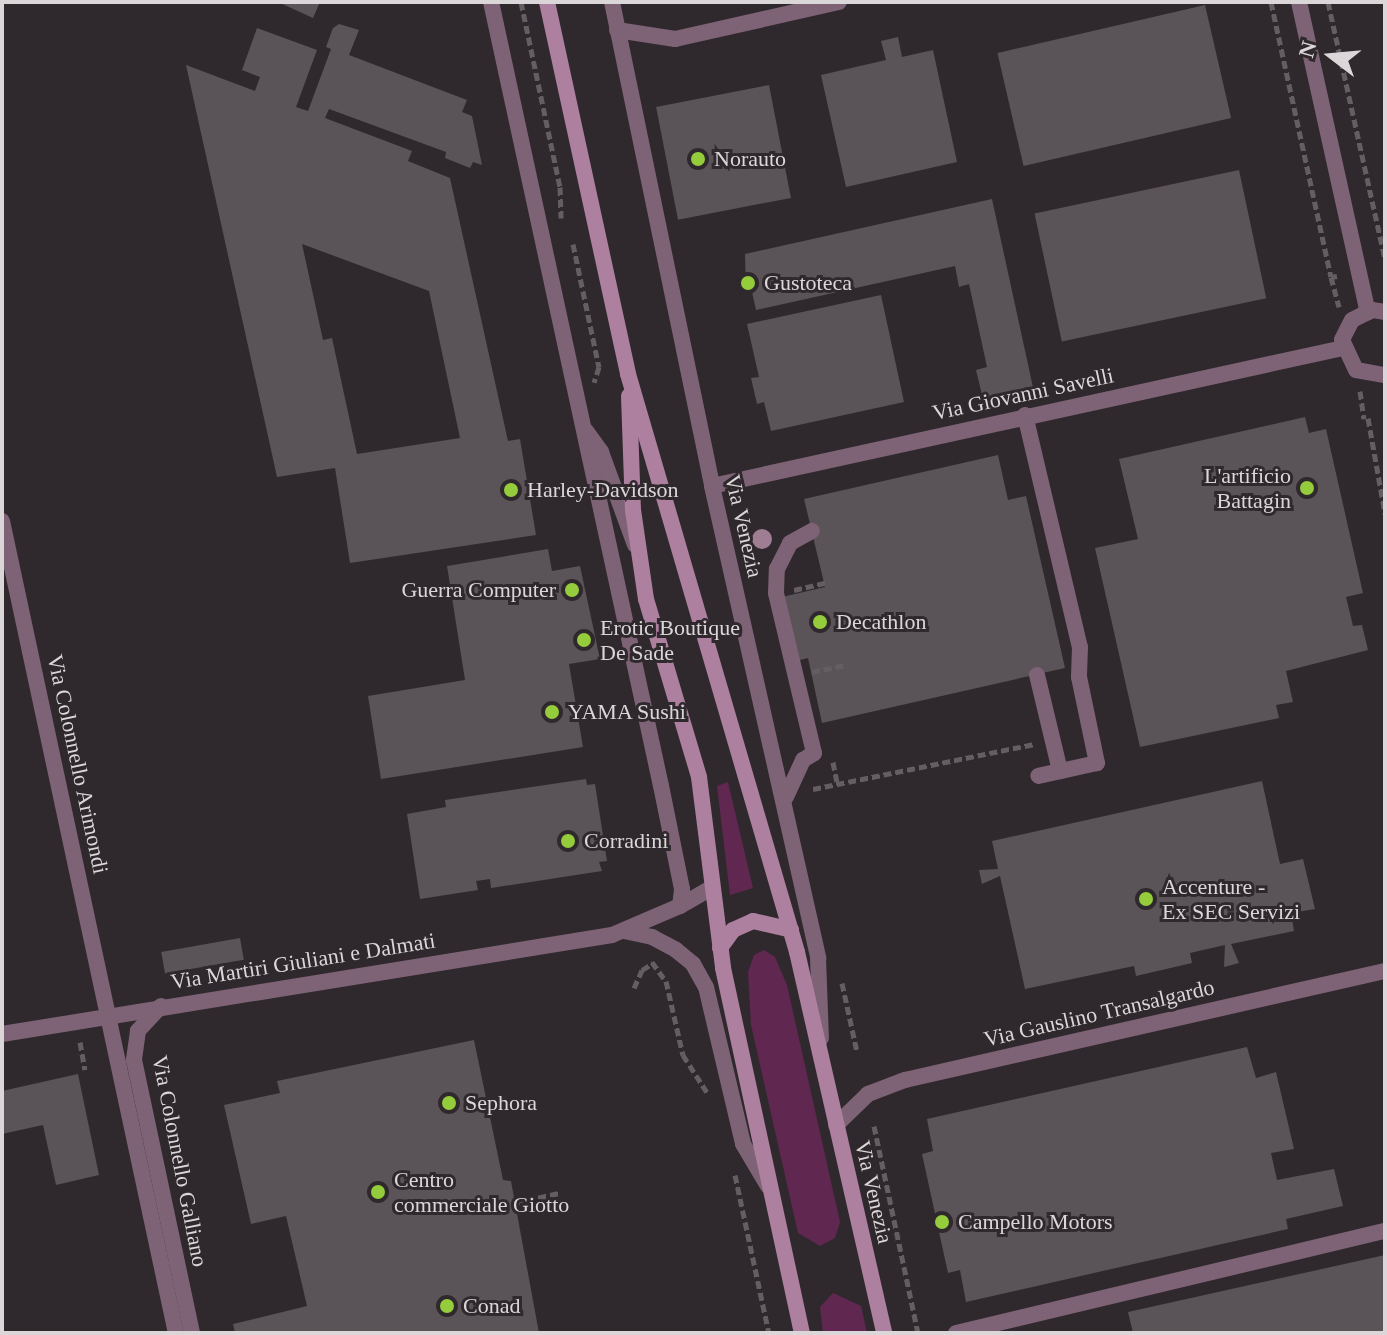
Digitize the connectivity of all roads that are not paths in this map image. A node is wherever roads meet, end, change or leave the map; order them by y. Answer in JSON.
{"nodes":[{"id":1,"x":491,"y":2,"type":"edge"},
{"id":2,"x":547,"y":2,"type":"edge"},
{"id":3,"x":612,"y":2,"type":"edge"},
{"id":4,"x":839,"y":2,"type":"edge"},
{"id":5,"x":1299,"y":2,"type":"edge"},
{"id":6,"x":617,"y":30,"type":"junction"},
{"id":7,"x":1377,"y":312,"type":"edge"},
{"id":8,"x":1343,"y":348,"type":"junction"},
{"id":9,"x":628,"y":374,"type":"junction"},
{"id":10,"x":1384,"y":378,"type":"edge"},
{"id":11,"x":1025,"y":415,"type":"junction"},
{"id":12,"x":581,"y":423,"type":"junction"},
{"id":13,"x":712,"y":486,"type":"junction"},
{"id":14,"x":2,"y":521,"type":"edge"},
{"id":15,"x":812,"y":531,"type":"dead end"},
{"id":16,"x":637,"y":550,"type":"junction"},
{"id":17,"x":1037,"y":675,"type":"dead end"},
{"id":18,"x":1060,"y":771,"type":"junction"},
{"id":19,"x":1038,"y":776,"type":"dead end"},
{"id":20,"x":786,"y":797,"type":"junction"},
{"id":21,"x":710,"y":889,"type":"junction"},
{"id":22,"x":680,"y":906,"type":"junction"},
{"id":23,"x":791,"y":930,"type":"junction"},
{"id":24,"x":618,"y":933,"type":"junction"},
{"id":25,"x":720,"y":948,"type":"junction"},
{"id":26,"x":1385,"y":971,"type":"edge"},
{"id":27,"x":161,"y":1006,"type":"junction"},
{"id":28,"x":110,"y":1015,"type":"junction"},
{"id":29,"x":2,"y":1034,"type":"edge"},
{"id":30,"x":822,"y":1060,"type":"junction"},
{"id":31,"x":836,"y":1125,"type":"junction"},
{"id":32,"x":770,"y":1188,"type":"junction"},
{"id":33,"x":1385,"y":1231,"type":"edge"},
{"id":34,"x":176,"y":1333,"type":"edge"},
{"id":35,"x":192,"y":1333,"type":"edge"},
{"id":36,"x":802,"y":1333,"type":"edge"},
{"id":37,"x":884,"y":1333,"type":"edge"},
{"id":38,"x":956,"y":1333,"type":"edge"}],
"edges":[{"from":1,"to":12,"type":"street","name":"Via Venezia"},
{"from":2,"to":9,"type":"main road","name":"Via Venezia"},
{"from":3,"to":6,"type":"street","name":"Via Venezia"},
{"from":4,"to":6,"type":"street"},
{"from":5,"to":7,"type":"street"},
{"from":6,"to":13,"type":"street","name":"Via Venezia"},
{"from":7,"to":8,"type":"street"},
{"from":8,"to":10,"type":"street"},
{"from":8,"to":11,"type":"street","name":"Via Giovanni Savelli"},
{"from":9,"to":16,"type":"main road","name":"Via Venezia"},
{"from":9,"to":23,"type":"main road","name":"Via Venezia"},
{"from":11,"to":13,"type":"street","name":"Via Giovanni Savelli"},
{"from":11,"to":18,"type":"street"},
{"from":12,"to":16,"type":"street","name":"Via Venezia"},
{"from":12,"to":22,"type":"street","name":"Via Venezia"},
{"from":13,"to":20,"type":"street","name":"Via Venezia"},
{"from":14,"to":28,"type":"street","name":"Via Colonnello Arimondi"},
{"from":15,"to":20,"type":"street"},
{"from":16,"to":21,"type":"main road","name":"Via Venezia"},
{"from":17,"to":18,"type":"street"},
{"from":18,"to":19,"type":"street"},
{"from":20,"to":30,"type":"street","name":"Via Venezia"},
{"from":21,"to":22,"type":"street"},
{"from":21,"to":25,"type":"main road","name":"Via Venezia"},
{"from":22,"to":24,"type":"street"},
{"from":23,"to":25,"type":"main road"},
{"from":23,"to":30,"type":"main road","name":"Via Venezia"},
{"from":24,"to":27,"type":"street","name":"Via Martiri Giuliani e Dalmati"},
{"from":24,"to":32,"type":"street","name":"Via Venezia"},
{"from":25,"to":32,"type":"main road","name":"Via Venezia"},
{"from":26,"to":31,"type":"street","name":"Via Gauslino Transalgardo"},
{"from":27,"to":28,"type":"street","name":"Via Martiri Giuliani e Dalmati"},
{"from":27,"to":35,"type":"street","name":"Via Colonnello Galliano"},
{"from":28,"to":29,"type":"street","name":"Via Martiri Giuliani e Dalmati"},
{"from":28,"to":34,"type":"street","name":"Via Colonnello Galliano"},
{"from":30,"to":31,"type":"main road","name":"Via Venezia"},
{"from":31,"to":37,"type":"main road","name":"Via Venezia"},
{"from":32,"to":36,"type":"main road","name":"Via Venezia"},
{"from":33,"to":38,"type":"street"}]}
